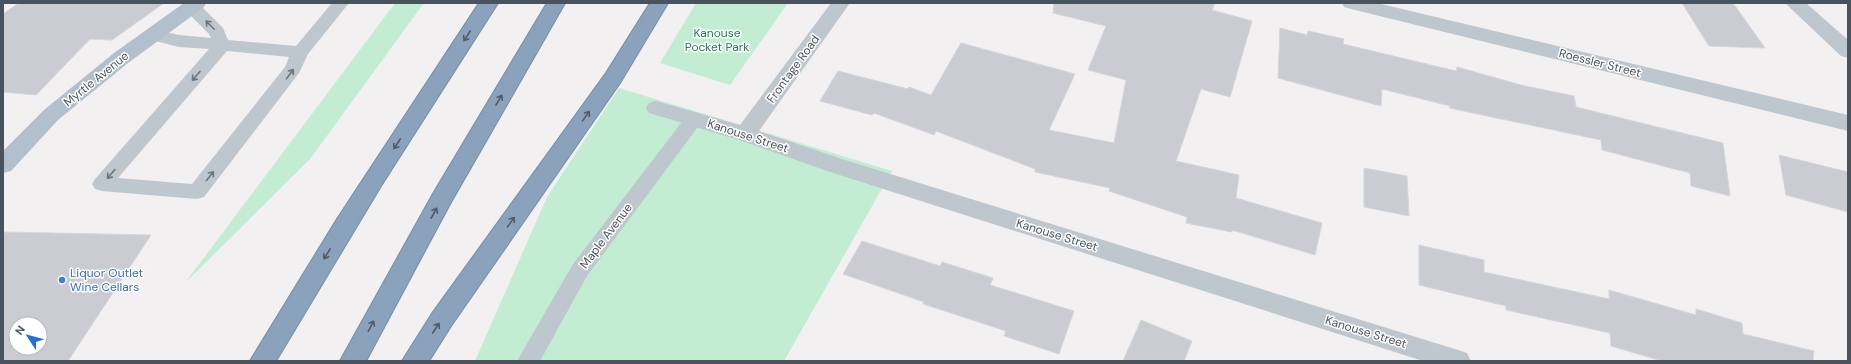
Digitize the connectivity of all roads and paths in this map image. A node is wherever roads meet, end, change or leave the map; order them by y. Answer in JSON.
{"nodes":[{"id":1,"x":341,"y":3,"type":"edge"},
{"id":2,"x":489,"y":3,"type":"edge"},
{"id":3,"x":556,"y":3,"type":"edge"},
{"id":4,"x":659,"y":3,"type":"edge"},
{"id":5,"x":841,"y":3,"type":"edge"},
{"id":6,"x":1352,"y":3,"type":"edge"},
{"id":7,"x":1794,"y":3,"type":"edge"},
{"id":8,"x":194,"y":5,"type":"edge"},
{"id":9,"x":152,"y":35,"type":"junction"},
{"id":10,"x":222,"y":46,"type":"junction"},
{"id":11,"x":1848,"y":51,"type":"edge"},
{"id":12,"x":300,"y":52,"type":"junction"},
{"id":13,"x":656,"y":108,"type":"dead end"},
{"id":14,"x":694,"y":119,"type":"junction"},
{"id":15,"x":1848,"y":123,"type":"edge"},
{"id":16,"x":745,"y":134,"type":"junction"},
{"id":17,"x":3,"y":165,"type":"edge"},
{"id":18,"x":263,"y":361,"type":"edge"},
{"id":19,"x":353,"y":361,"type":"edge"},
{"id":20,"x":415,"y":361,"type":"edge"},
{"id":21,"x":528,"y":361,"type":"edge"},
{"id":22,"x":1458,"y":361,"type":"edge"}],
"edges":[{"from":1,"to":12,"type":"lane"},
{"from":2,"to":18,"type":"highway","one_way":true},
{"from":19,"to":3,"type":"highway","one_way":true},
{"from":20,"to":4,"type":"highway","one_way":true},
{"from":5,"to":16,"type":"street","name":"Frontage Road"},
{"from":6,"to":15,"type":"street","name":"Roessler Street"},
{"from":7,"to":11,"type":"street"},
{"from":8,"to":9,"type":"main road","name":"Myrtle Avenue"},
{"from":10,"to":8,"type":"lane","one_way":true},
{"from":9,"to":10,"type":"lane"},
{"from":9,"to":17,"type":"main road","name":"Myrtle Avenue"},
{"from":10,"to":12,"type":"lane"},
{"from":10,"to":12,"type":"lane","one_way":true},
{"from":13,"to":14,"type":"street","name":"Kanouse Street"},
{"from":14,"to":16,"type":"street","name":"Kanouse Street"},
{"from":14,"to":21,"type":"lane","name":"Maple Avenue"},
{"from":16,"to":22,"type":"street","name":"Kanouse Street"}]}
